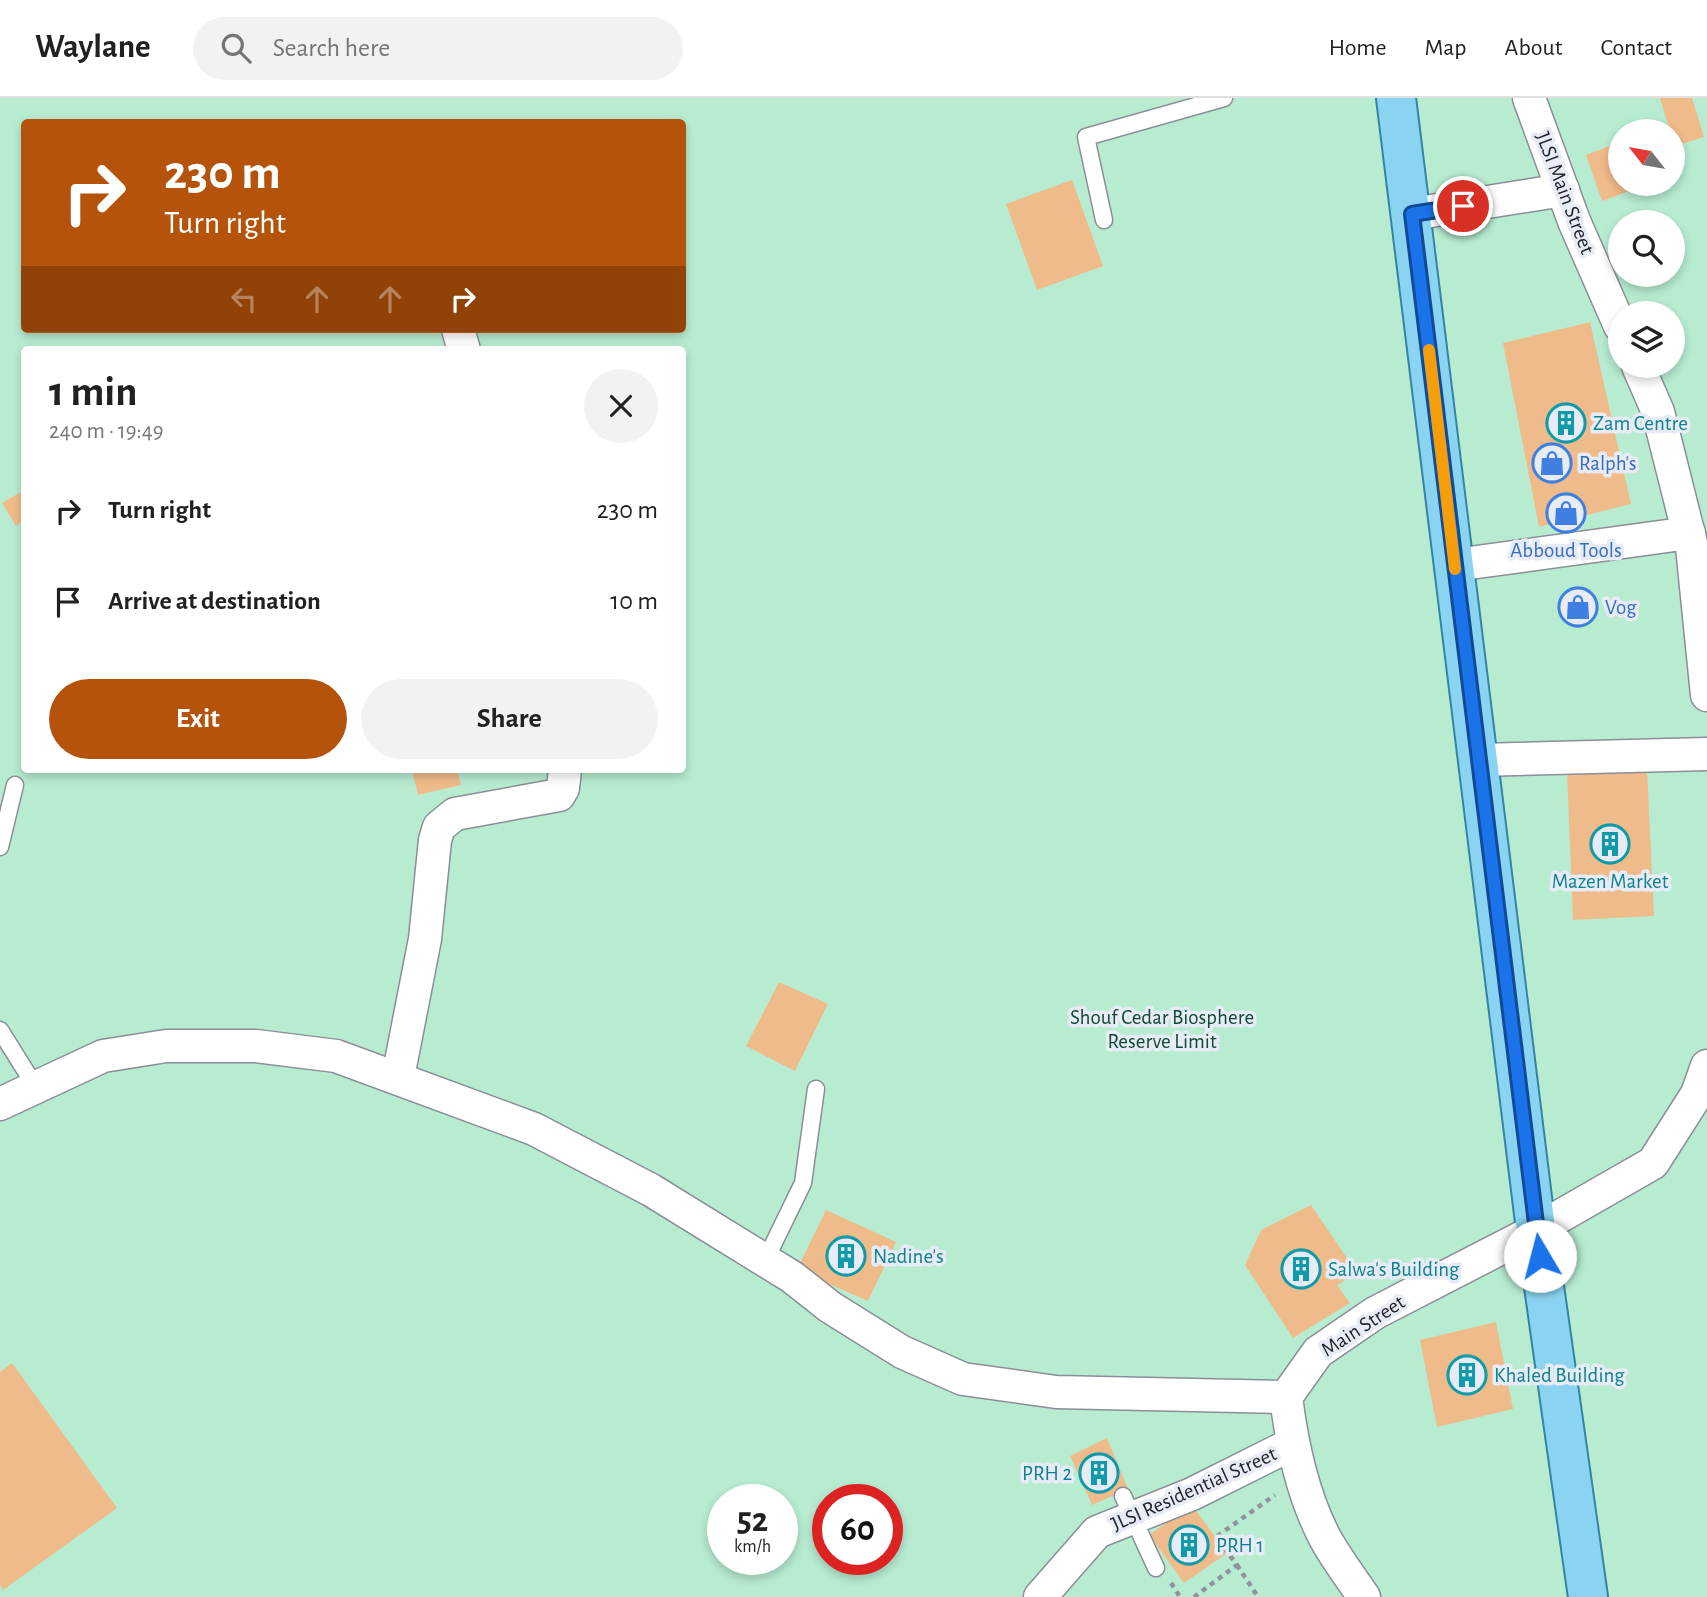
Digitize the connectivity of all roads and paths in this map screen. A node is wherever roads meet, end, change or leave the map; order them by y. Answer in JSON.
{"nodes":[{"id":1,"x":1224,"y":98,"type":"edge"},
{"id":2,"x":1396,"y":98,"type":"edge"},
{"id":3,"x":1529,"y":98,"type":"edge"},
{"id":4,"x":1563,"y":190,"type":"junction"},
{"id":5,"x":1412,"y":214,"type":"junction"},
{"id":6,"x":1104,"y":220,"type":"dead end"},
{"id":7,"x":1610,"y":301,"type":"edge"},
{"id":8,"x":1643,"y":378,"type":"edge"},
{"id":9,"x":1689,"y":533,"type":"junction"},
{"id":10,"x":1455,"y":565,"type":"junction"},
{"id":11,"x":1707,"y":695,"type":"edge"},
{"id":12,"x":1707,"y":754,"type":"edge"},
{"id":13,"x":1479,"y":760,"type":"junction"},
{"id":14,"x":565,"y":773,"type":"edge"},
{"id":15,"x":15,"y":785,"type":"dead end"},
{"id":16,"x":0,"y":847,"type":"edge"},
{"id":17,"x":0,"y":1030,"type":"edge"},
{"id":18,"x":1707,"y":1066,"type":"edge"},
{"id":19,"x":398,"y":1077,"type":"junction"},
{"id":20,"x":34,"y":1086,"type":"junction"},
{"id":21,"x":816,"y":1089,"type":"dead end"},
{"id":22,"x":0,"y":1104,"type":"edge"},
{"id":23,"x":1536,"y":1230,"type":"junction"},
{"id":24,"x":765,"y":1261,"type":"junction"},
{"id":25,"x":1286,"y":1397,"type":"junction"},
{"id":26,"x":1292,"y":1444,"type":"junction"},
{"id":27,"x":1302,"y":1479,"type":"junction"},
{"id":28,"x":1128,"y":1508,"type":"junction"},
{"id":29,"x":1237,"y":1565,"type":"junction"},
{"id":30,"x":1156,"y":1568,"type":"dead end"},
{"id":31,"x":1040,"y":1597,"type":"edge"},
{"id":32,"x":1194,"y":1597,"type":"edge"},
{"id":33,"x":1258,"y":1597,"type":"edge"},
{"id":34,"x":1364,"y":1597,"type":"edge"},
{"id":35,"x":1588,"y":1597,"type":"edge"}],
"edges":[{"from":1,"to":6,"type":"lane"},
{"from":2,"to":5,"type":"main road"},
{"from":3,"to":4,"type":"street","name":"JLSI Main Street"},
{"from":4,"to":5,"type":"street"},
{"from":4,"to":7,"type":"street","name":"JLSI Main Street"},
{"from":5,"to":10,"type":"main road"},
{"from":8,"to":9,"type":"street"},
{"from":9,"to":10,"type":"street"},
{"from":9,"to":11,"type":"street"},
{"from":10,"to":13,"type":"main road"},
{"from":12,"to":13,"type":"street"},
{"from":13,"to":23,"type":"main road"},
{"from":14,"to":19,"type":"street"},
{"from":15,"to":16,"type":"lane"},
{"from":17,"to":20,"type":"lane"},
{"from":18,"to":23,"type":"street"},
{"from":19,"to":20,"type":"street"},
{"from":19,"to":24,"type":"street"},
{"from":20,"to":22,"type":"street"},
{"from":21,"to":24,"type":"lane"},
{"from":23,"to":25,"type":"street","name":"Main Street"},
{"from":23,"to":35,"type":"main road"},
{"from":24,"to":25,"type":"street"},
{"from":25,"to":26,"type":"street"},
{"from":26,"to":27,"type":"street"},
{"from":26,"to":28,"type":"street","name":"JLSI Residential Street"},
{"from":27,"to":29,"type":"path"},
{"from":27,"to":34,"type":"street"},
{"from":28,"to":30,"type":"lane"},
{"from":28,"to":31,"type":"street","name":"JLSI Residential Street"},
{"from":29,"to":32,"type":"path"},
{"from":29,"to":33,"type":"path"}]}
